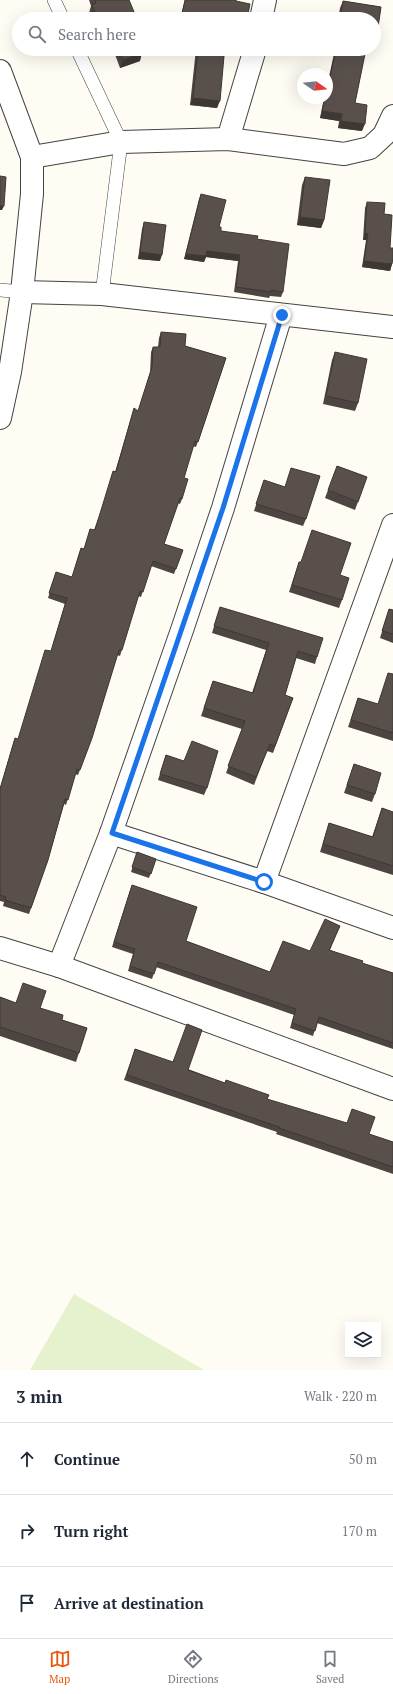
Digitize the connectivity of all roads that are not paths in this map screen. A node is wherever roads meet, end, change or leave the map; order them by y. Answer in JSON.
{"nodes":[{"id":1,"x":54,"y":0,"type":"edge"},
{"id":2,"x":265,"y":0,"type":"edge"},
{"id":3,"x":60,"y":12,"type":"edge"},
{"id":4,"x":263,"y":12,"type":"edge"},
{"id":5,"x":80,"y":56,"type":"edge"},
{"id":6,"x":253,"y":56,"type":"edge"},
{"id":7,"x":0,"y":71,"type":"edge"},
{"id":8,"x":393,"y":116,"type":"edge"},
{"id":9,"x":228,"y":139,"type":"junction"},
{"id":10,"x":121,"y":142,"type":"junction"},
{"id":11,"x":32,"y":157,"type":"junction"},
{"id":12,"x":0,"y":290,"type":"edge"},
{"id":13,"x":22,"y":292,"type":"junction"},
{"id":14,"x":102,"y":294,"type":"junction"},
{"id":15,"x":282,"y":315,"type":"junction"},
{"id":16,"x":393,"y":327,"type":"edge"},
{"id":17,"x":0,"y":418,"type":"edge"},
{"id":18,"x":393,"y":525,"type":"edge"},
{"id":19,"x":112,"y":833,"type":"junction"},
{"id":20,"x":264,"y":882,"type":"junction"},
{"id":21,"x":393,"y":928,"type":"edge"},
{"id":22,"x":0,"y":948,"type":"edge"},
{"id":23,"x":59,"y":966,"type":"junction"},
{"id":24,"x":393,"y":1089,"type":"edge"}],
"edges":[{"from":1,"to":3,"type":"lane"},
{"from":2,"to":4,"type":"street"},
{"from":5,"to":10,"type":"lane"},
{"from":6,"to":9,"type":"street"},
{"from":7,"to":11,"type":"street"},
{"from":8,"to":9,"type":"street"},
{"from":9,"to":10,"type":"street"},
{"from":10,"to":11,"type":"street"},
{"from":10,"to":14,"type":"lane"},
{"from":11,"to":13,"type":"street"},
{"from":12,"to":13,"type":"lane"},
{"from":13,"to":14,"type":"street"},
{"from":13,"to":17,"type":"street"},
{"from":14,"to":15,"type":"street"},
{"from":15,"to":16,"type":"street"},
{"from":15,"to":19,"type":"street"},
{"from":18,"to":20,"type":"street"},
{"from":19,"to":20,"type":"street"},
{"from":19,"to":23,"type":"street"},
{"from":20,"to":21,"type":"street"},
{"from":22,"to":23,"type":"street"},
{"from":23,"to":24,"type":"street"}]}
